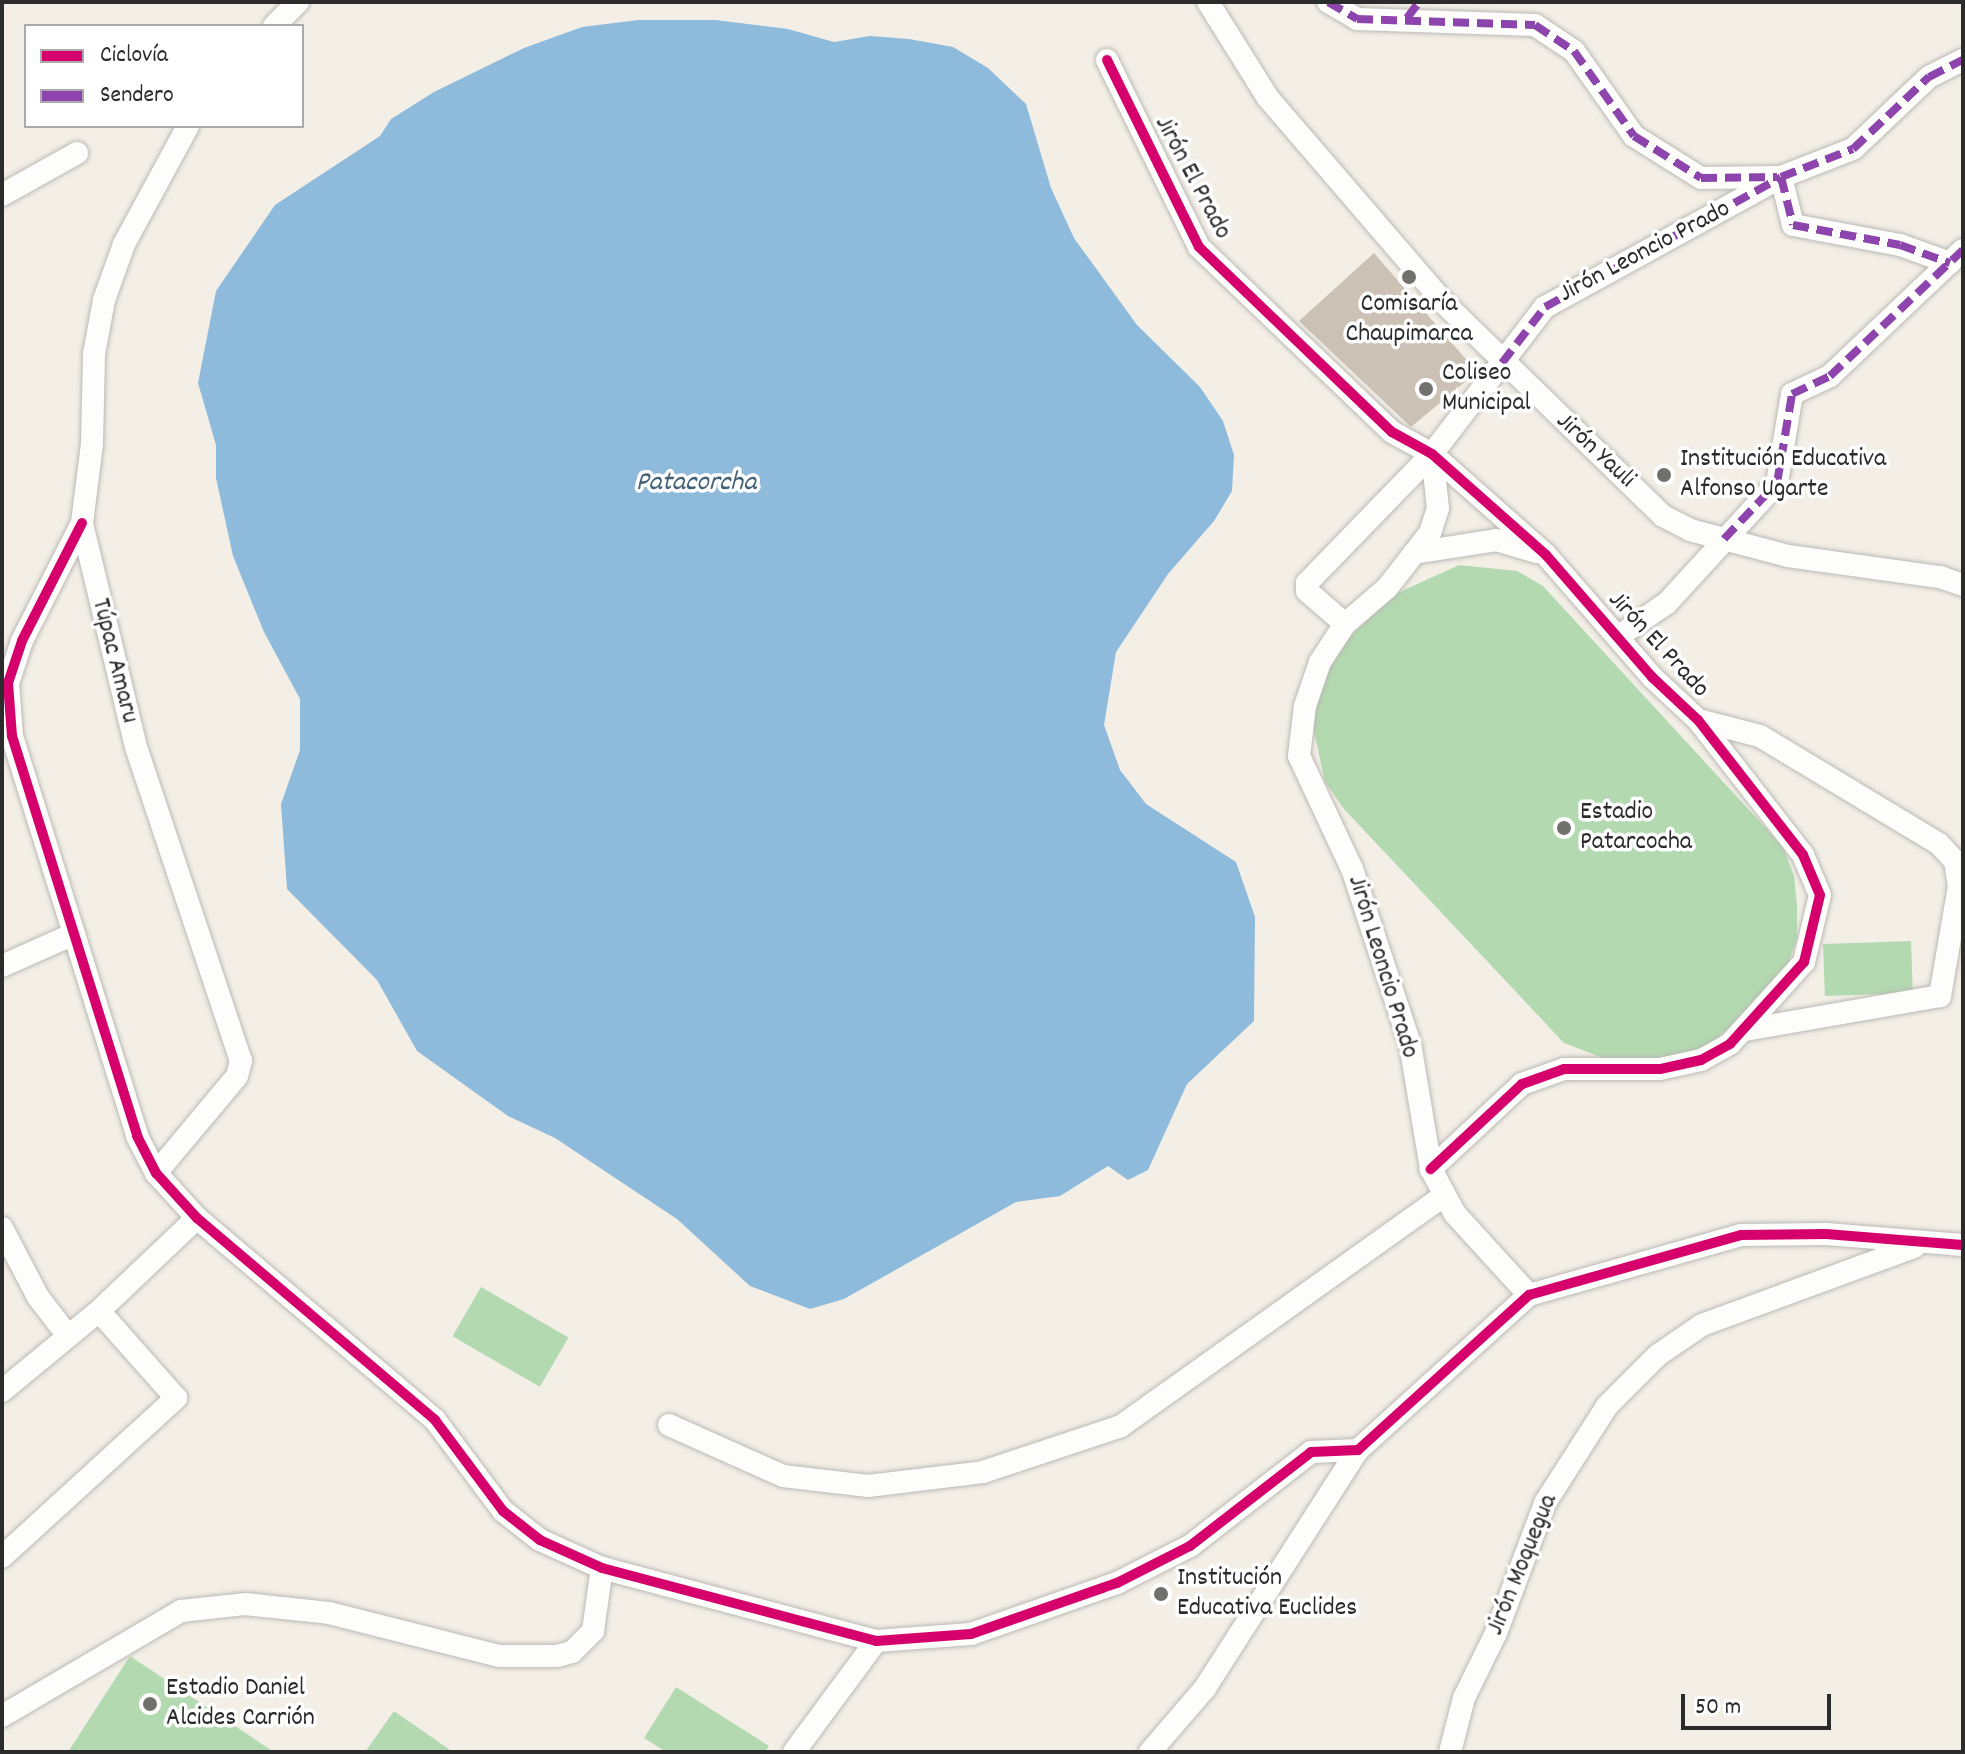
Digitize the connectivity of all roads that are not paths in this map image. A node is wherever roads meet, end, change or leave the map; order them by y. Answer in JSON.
{"nodes":[{"id":1,"x":298,"y":2,"type":"edge"},
{"id":2,"x":1208,"y":2,"type":"edge"},
{"id":3,"x":1328,"y":2,"type":"edge"},
{"id":4,"x":1413,"y":10,"type":"edge"},
{"id":5,"x":276,"y":24,"type":"edge"},
{"id":6,"x":1107,"y":60,"type":"dead end"},
{"id":7,"x":1963,"y":60,"type":"edge"},
{"id":8,"x":187,"y":128,"type":"edge"},
{"id":9,"x":77,"y":153,"type":"dead end"},
{"id":10,"x":1781,"y":177,"type":"junction"},
{"id":11,"x":2,"y":195,"type":"edge"},
{"id":12,"x":1956,"y":256,"type":"edge"},
{"id":13,"x":1502,"y":363,"type":"junction"},
{"id":14,"x":1432,"y":454,"type":"junction"},
{"id":15,"x":82,"y":523,"type":"junction"},
{"id":16,"x":1724,"y":539,"type":"junction"},
{"id":17,"x":1414,"y":553,"type":"junction"},
{"id":18,"x":1546,"y":555,"type":"junction"},
{"id":19,"x":1963,"y":585,"type":"edge"},
{"id":20,"x":1345,"y":624,"type":"junction"},
{"id":21,"x":1619,"y":636,"type":"junction"},
{"id":22,"x":12,"y":640,"type":"edge"},
{"id":23,"x":1698,"y":720,"type":"junction"},
{"id":24,"x":74,"y":934,"type":"junction"},
{"id":25,"x":2,"y":966,"type":"edge"},
{"id":26,"x":1746,"y":1030,"type":"junction"},
{"id":27,"x":1431,"y":1169,"type":"junction"},
{"id":28,"x":156,"y":1173,"type":"junction"},
{"id":29,"x":1443,"y":1196,"type":"junction"},
{"id":30,"x":197,"y":1218,"type":"junction"},
{"id":31,"x":2,"y":1228,"type":"edge"},
{"id":32,"x":1919,"y":1245,"type":"junction"},
{"id":33,"x":1963,"y":1245,"type":"edge"},
{"id":34,"x":1529,"y":1295,"type":"junction"},
{"id":35,"x":99,"y":1311,"type":"junction"},
{"id":36,"x":68,"y":1336,"type":"junction"},
{"id":37,"x":2,"y":1391,"type":"edge"},
{"id":38,"x":669,"y":1425,"type":"dead end"},
{"id":39,"x":1358,"y":1450,"type":"junction"},
{"id":40,"x":2,"y":1557,"type":"edge"},
{"id":41,"x":602,"y":1568,"type":"junction"},
{"id":42,"x":876,"y":1641,"type":"junction"},
{"id":43,"x":2,"y":1716,"type":"edge"},
{"id":44,"x":794,"y":1752,"type":"edge"},
{"id":45,"x":1150,"y":1752,"type":"edge"},
{"id":46,"x":1450,"y":1752,"type":"edge"}],
"edges":[{"from":1,"to":5,"type":"street"},
{"from":2,"to":13,"type":"street","name":"Jirón Yauli"},
{"from":3,"to":4,"type":"street"},
{"from":4,"to":10,"type":"street"},
{"from":6,"to":14,"type":"street","name":"Jirón El Prado"},
{"from":7,"to":10,"type":"street"},
{"from":8,"to":15,"type":"street","name":"Túpac Amaru"},
{"from":9,"to":11,"type":"street"},
{"from":10,"to":12,"type":"street"},
{"from":10,"to":13,"type":"street","name":"Jirón Leoncio Prado"},
{"from":12,"to":16,"type":"street"},
{"from":13,"to":14,"type":"street","name":"Jirón Leoncio Prado"},
{"from":13,"to":16,"type":"street","name":"Jirón Yauli"},
{"from":14,"to":17,"type":"street","name":"Jirón Leoncio Prado"},
{"from":14,"to":18,"type":"street","name":"Jirón El Prado"},
{"from":14,"to":20,"type":"street","name":"Jirón Leoncio Prado"},
{"from":15,"to":22,"type":"street"},
{"from":15,"to":28,"type":"street","name":"Túpac Amaru"},
{"from":16,"to":19,"type":"street","name":"Jirón Yauli"},
{"from":16,"to":21,"type":"street"},
{"from":17,"to":18,"type":"street"},
{"from":17,"to":20,"type":"street","name":"Jirón Leoncio Prado"},
{"from":18,"to":21,"type":"street","name":"Jirón El Prado"},
{"from":20,"to":27,"type":"street","name":"Jirón Leoncio Prado"},
{"from":21,"to":23,"type":"street","name":"Jirón El Prado"},
{"from":22,"to":24,"type":"street"},
{"from":23,"to":26,"type":"street","name":"Jirón El Prado"},
{"from":23,"to":26,"type":"street"},
{"from":24,"to":25,"type":"street"},
{"from":24,"to":28,"type":"street"},
{"from":26,"to":27,"type":"street","name":"Jirón El Prado"},
{"from":27,"to":29,"type":"street","name":"Jirón Leoncio Prado"},
{"from":28,"to":30,"type":"street"},
{"from":29,"to":34,"type":"street","name":"Jirón Leoncio Prado"},
{"from":29,"to":38,"type":"street"},
{"from":30,"to":35,"type":"street"},
{"from":30,"to":41,"type":"street"},
{"from":31,"to":36,"type":"street"},
{"from":32,"to":33,"type":"street"},
{"from":32,"to":34,"type":"street"},
{"from":32,"to":46,"type":"street","name":"Jirón Moquegua"},
{"from":34,"to":39,"type":"street"},
{"from":35,"to":36,"type":"street"},
{"from":35,"to":40,"type":"street"},
{"from":36,"to":37,"type":"street"},
{"from":39,"to":42,"type":"street"},
{"from":39,"to":45,"type":"street"},
{"from":41,"to":42,"type":"street"},
{"from":41,"to":43,"type":"street"},
{"from":42,"to":44,"type":"street"}]}
